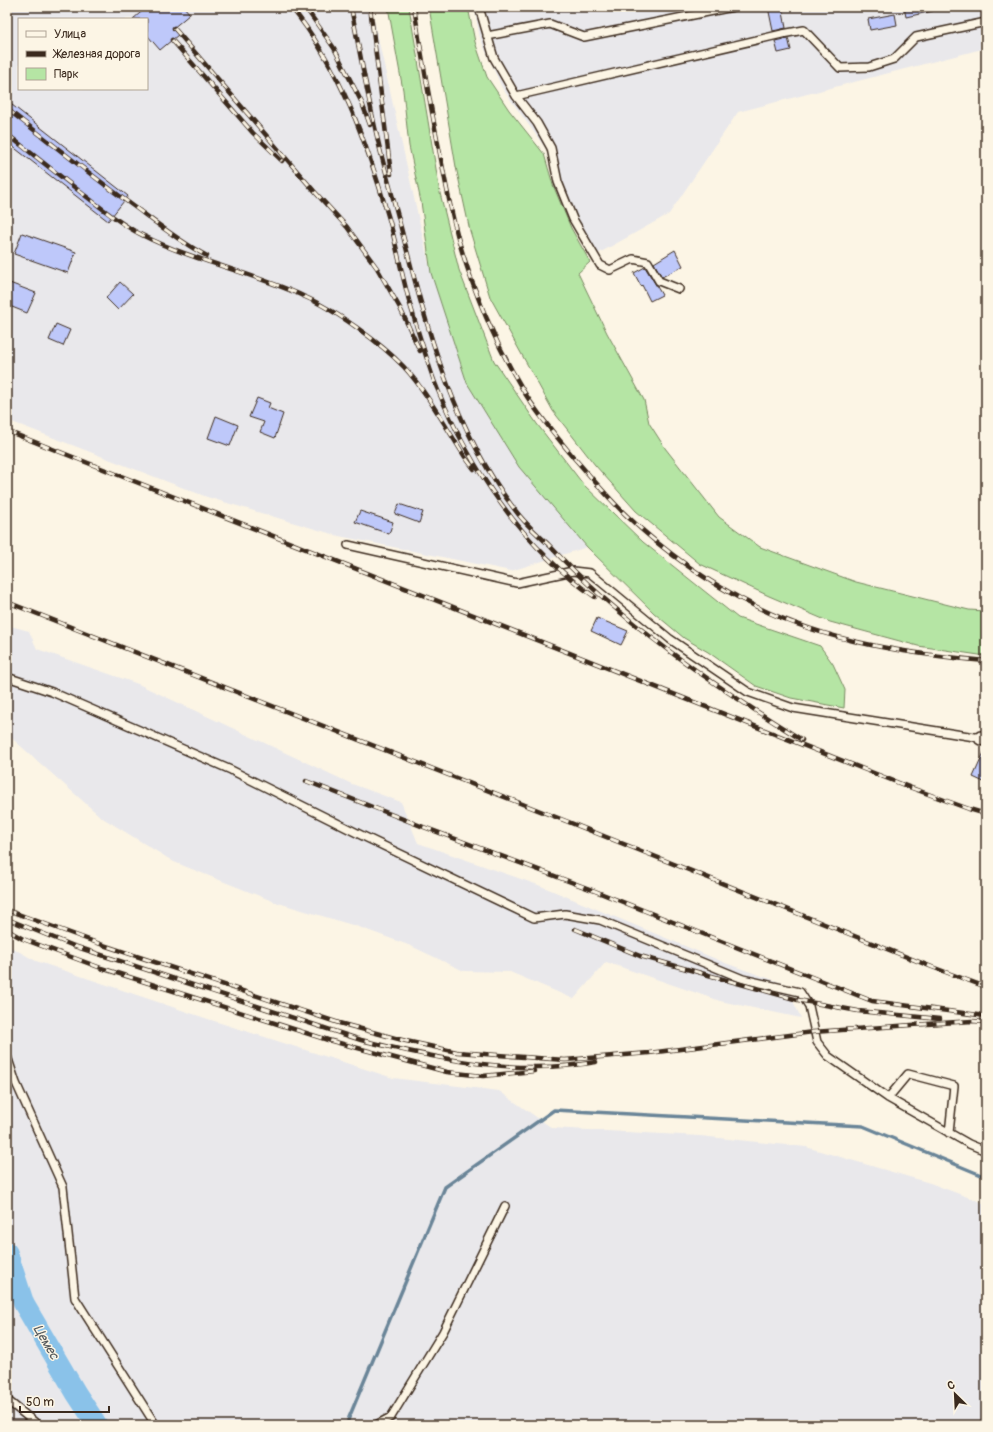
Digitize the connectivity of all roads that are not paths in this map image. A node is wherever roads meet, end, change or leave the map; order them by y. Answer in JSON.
{"nodes":[{"id":1,"x":478,"y":7,"type":"edge"},
{"id":2,"x":733,"y":7,"type":"edge"},
{"id":3,"x":986,"y":22,"type":"edge"},
{"id":4,"x":487,"y":36,"type":"junction"},
{"id":5,"x":516,"y":96,"type":"junction"},
{"id":6,"x":679,"y":289,"type":"dead end"},
{"id":7,"x":348,"y":545,"type":"dead end"},
{"id":8,"x":7,"y":677,"type":"edge"},
{"id":9,"x":983,"y":738,"type":"edge"},
{"id":10,"x":7,"y":1056,"type":"edge"},
{"id":11,"x":888,"y":1098,"type":"junction"},
{"id":12,"x":949,"y":1133,"type":"junction"},
{"id":13,"x":986,"y":1151,"type":"edge"},
{"id":14,"x":505,"y":1206,"type":"dead end"},
{"id":15,"x":7,"y":1400,"type":"edge"},
{"id":16,"x":38,"y":1425,"type":"edge"},
{"id":17,"x":158,"y":1425,"type":"edge"},
{"id":18,"x":376,"y":1425,"type":"edge"}],
"edges":[{"from":1,"to":4,"type":"lane"},
{"from":2,"to":4,"type":"lane"},
{"from":3,"to":5,"type":"lane"},
{"from":4,"to":5,"type":"lane"},
{"from":5,"to":6,"type":"lane"},
{"from":7,"to":9,"type":"lane"},
{"from":8,"to":11,"type":"lane"},
{"from":10,"to":17,"type":"lane"},
{"from":11,"to":12,"type":"lane"},
{"from":11,"to":12,"type":"lane"},
{"from":12,"to":13,"type":"lane"},
{"from":14,"to":18,"type":"lane"},
{"from":15,"to":16,"type":"lane"}]}
